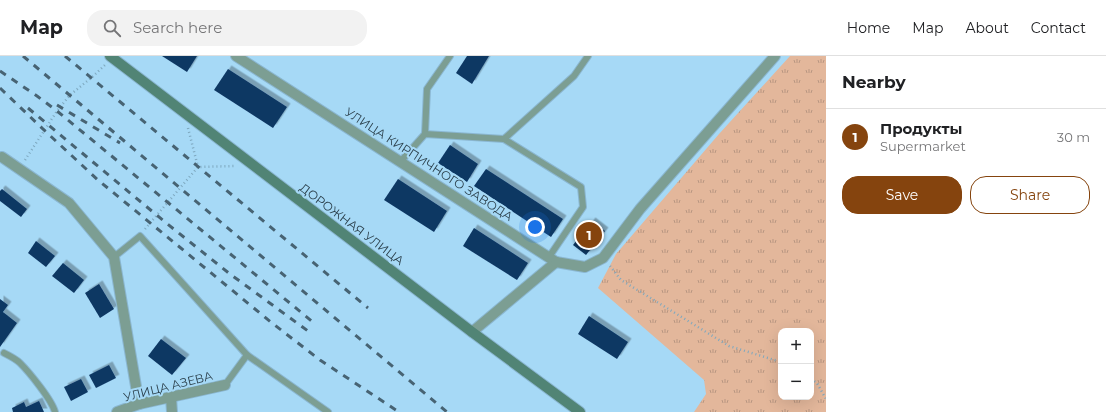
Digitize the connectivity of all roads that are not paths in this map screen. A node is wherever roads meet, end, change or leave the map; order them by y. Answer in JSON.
{"nodes":[{"id":1,"x":110,"y":56,"type":"edge"},
{"id":2,"x":236,"y":56,"type":"edge"},
{"id":3,"x":450,"y":56,"type":"edge"},
{"id":4,"x":588,"y":56,"type":"edge"},
{"id":5,"x":776,"y":56,"type":"edge"},
{"id":6,"x":425,"y":134,"type":"junction"},
{"id":7,"x":504,"y":139,"type":"junction"},
{"id":8,"x":1,"y":159,"type":"edge"},
{"id":9,"x":401,"y":161,"type":"junction"},
{"id":10,"x":114,"y":257,"type":"junction"},
{"id":11,"x":552,"y":259,"type":"junction"},
{"id":12,"x":472,"y":332,"type":"junction"},
{"id":13,"x":4,"y":353,"type":"dead end"},
{"id":14,"x":247,"y":355,"type":"junction"},
{"id":15,"x":225,"y":385,"type":"joint"},
{"id":16,"x":171,"y":397,"type":"junction"},
{"id":17,"x":139,"y":404,"type":"junction"},
{"id":18,"x":55,"y":412,"type":"edge"},
{"id":19,"x":117,"y":412,"type":"edge"},
{"id":20,"x":172,"y":412,"type":"edge"},
{"id":21,"x":328,"y":412,"type":"edge"},
{"id":22,"x":580,"y":412,"type":"edge"}],
"edges":[{"from":1,"to":12,"type":"street","name":"ДОРОЖНАЯ УЛИЦА"},
{"from":2,"to":9,"type":"street","name":"УЛИЦА КИРПИЧНОГО ЗАВОДА"},
{"from":3,"to":6,"type":"lane"},
{"from":4,"to":7,"type":"lane"},
{"from":5,"to":11,"type":"street"},
{"from":6,"to":7,"type":"lane"},
{"from":6,"to":9,"type":"lane"},
{"from":7,"to":11,"type":"lane"},
{"from":8,"to":10,"type":"street"},
{"from":9,"to":11,"type":"street","name":"УЛИЦА КИРПИЧНОГО ЗАВОДА"},
{"from":10,"to":14,"type":"lane"},
{"from":10,"to":17,"type":"street"},
{"from":11,"to":12,"type":"street"},
{"from":12,"to":22,"type":"street","name":"ДОРОЖНАЯ УЛИЦА"},
{"from":13,"to":18,"type":"lane"},
{"from":14,"to":15,"type":"lane"},
{"from":14,"to":21,"type":"lane"},
{"from":15,"to":16,"type":"street","name":"УЛИЦА АЗЕВА"},
{"from":16,"to":17,"type":"street","name":"УЛИЦА АЗЕВА"},
{"from":16,"to":20,"type":"street"},
{"from":17,"to":19,"type":"street","name":"УЛИЦА АЗЕВА"}]}
